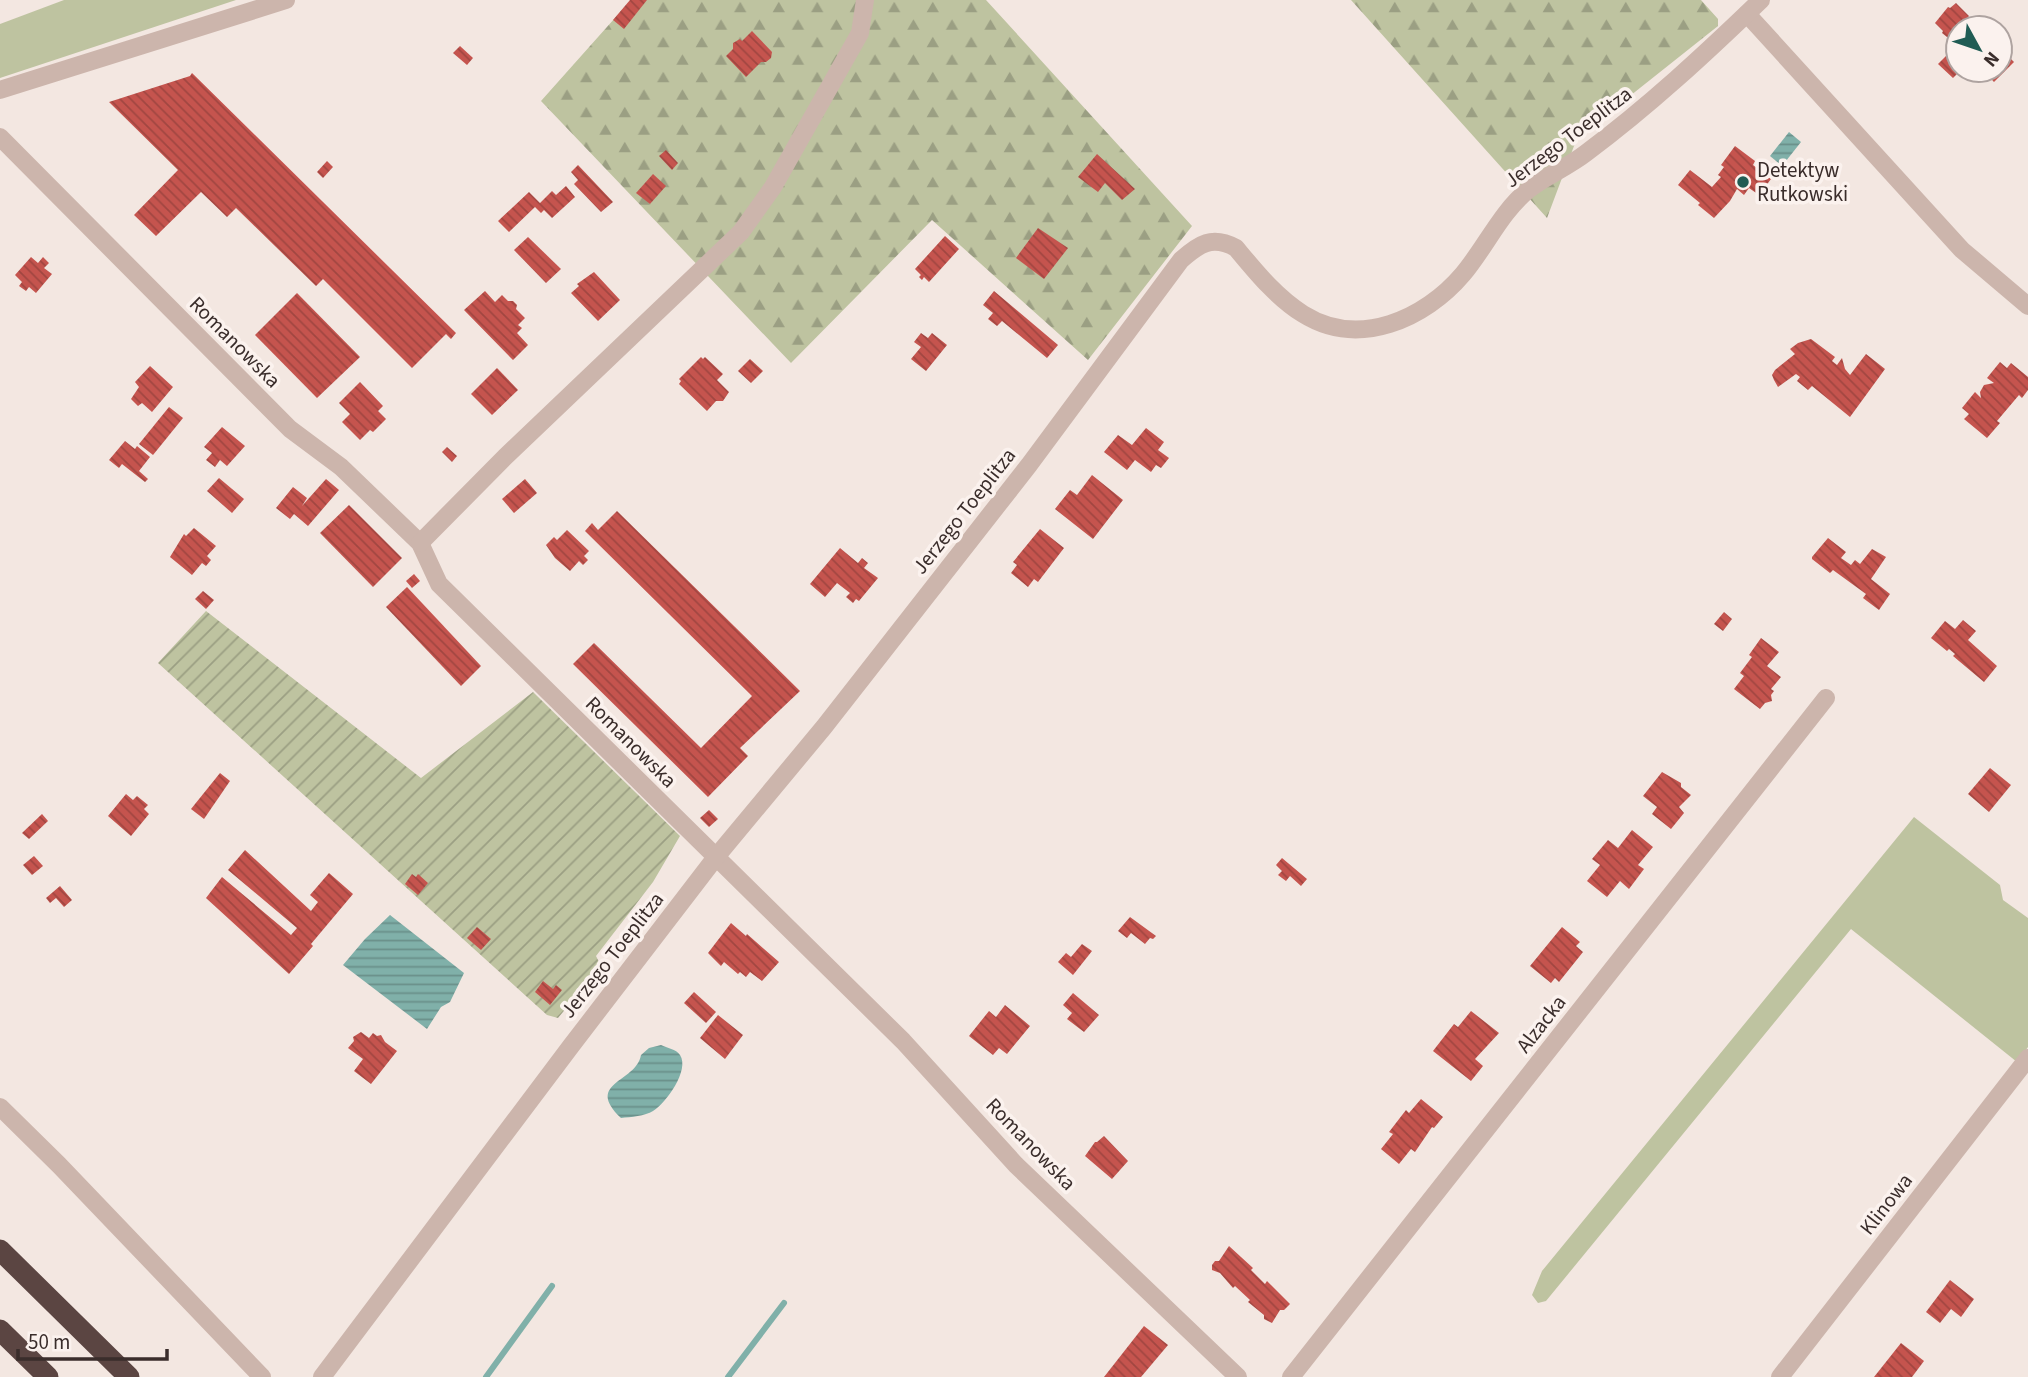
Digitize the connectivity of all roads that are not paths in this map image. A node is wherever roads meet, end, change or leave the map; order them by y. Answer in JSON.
{"nodes":[{"id":1,"x":286,"y":0,"type":"edge"},
{"id":2,"x":864,"y":0,"type":"edge"},
{"id":3,"x":1762,"y":0,"type":"edge"},
{"id":4,"x":1747,"y":14,"type":"junction"},
{"id":5,"x":0,"y":90,"type":"edge"},
{"id":6,"x":0,"y":137,"type":"edge"},
{"id":7,"x":2028,"y":306,"type":"edge"},
{"id":8,"x":420,"y":543,"type":"junction"},
{"id":9,"x":1826,"y":698,"type":"dead end"},
{"id":10,"x":716,"y":858,"type":"junction"},
{"id":11,"x":2028,"y":1059,"type":"edge"},
{"id":12,"x":0,"y":1107,"type":"edge"},
{"id":13,"x":0,"y":1250,"type":"edge"},
{"id":14,"x":0,"y":1330,"type":"edge"},
{"id":15,"x":48,"y":1377,"type":"edge"},
{"id":16,"x":129,"y":1377,"type":"edge"},
{"id":17,"x":262,"y":1377,"type":"edge"},
{"id":18,"x":322,"y":1377,"type":"edge"},
{"id":19,"x":1238,"y":1377,"type":"edge"},
{"id":20,"x":1290,"y":1377,"type":"edge"},
{"id":21,"x":1780,"y":1377,"type":"edge"}],
"edges":[{"from":1,"to":5,"type":"street"},
{"from":2,"to":8,"type":"street"},
{"from":3,"to":4,"type":"street","name":"Jerzego Toeplitza"},
{"from":4,"to":7,"type":"street"},
{"from":4,"to":10,"type":"street","name":"Jerzego Toeplitza"},
{"from":6,"to":8,"type":"street","name":"Romanowska"},
{"from":8,"to":10,"type":"street","name":"Romanowska"},
{"from":9,"to":20,"type":"street","name":"Alzacka"},
{"from":10,"to":18,"type":"street","name":"Jerzego Toeplitza"},
{"from":10,"to":19,"type":"street","name":"Romanowska"},
{"from":11,"to":21,"type":"street","name":"Klinowa"},
{"from":12,"to":17,"type":"street"},
{"from":13,"to":16,"type":"highway"},
{"from":14,"to":15,"type":"highway"}]}
